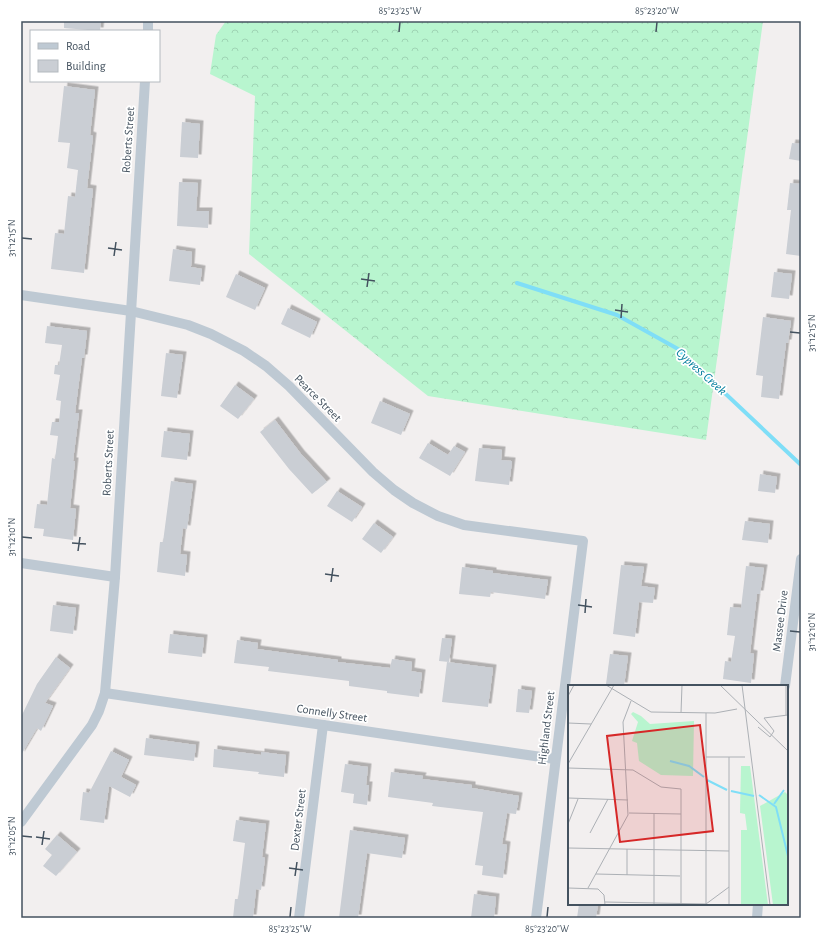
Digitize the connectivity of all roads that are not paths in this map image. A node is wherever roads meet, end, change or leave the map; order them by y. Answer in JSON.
{"nodes":[{"id":1,"x":145,"y":82,"type":"edge"},
{"id":2,"x":21,"y":295,"type":"edge"},
{"id":3,"x":131,"y":311,"type":"junction"},
{"id":4,"x":583,"y":541,"type":"joint"},
{"id":5,"x":801,"y":559,"type":"edge"},
{"id":6,"x":21,"y":563,"type":"edge"},
{"id":7,"x":114,"y":577,"type":"junction"},
{"id":8,"x":785,"y":685,"type":"edge"},
{"id":9,"x":105,"y":693,"type":"junction"},
{"id":10,"x":323,"y":725,"type":"junction"},
{"id":11,"x":555,"y":759,"type":"junction"},
{"id":12,"x":21,"y":822,"type":"edge"},
{"id":13,"x":758,"y":905,"type":"edge"},
{"id":14,"x":299,"y":918,"type":"edge"},
{"id":15,"x":536,"y":918,"type":"edge"},
{"id":16,"x":757,"y":918,"type":"edge"}],
"edges":[{"from":1,"to":3,"type":"street","name":"Roberts Street"},
{"from":2,"to":3,"type":"street","name":"Pearce Street"},
{"from":3,"to":4,"type":"street","name":"Pearce Street"},
{"from":3,"to":7,"type":"street","name":"Roberts Street"},
{"from":4,"to":11,"type":"street","name":"Highland Street"},
{"from":5,"to":8,"type":"street","name":"Massee Drive"},
{"from":6,"to":7,"type":"street"},
{"from":7,"to":9,"type":"street","name":"Roberts Street"},
{"from":9,"to":10,"type":"street","name":"Connelly Street"},
{"from":9,"to":12,"type":"street","name":"Roberts Street"},
{"from":10,"to":11,"type":"street","name":"Connelly Street"},
{"from":10,"to":14,"type":"street","name":"Dexter Street"},
{"from":11,"to":15,"type":"street","name":"Highland Street"},
{"from":13,"to":16,"type":"street"}]}
